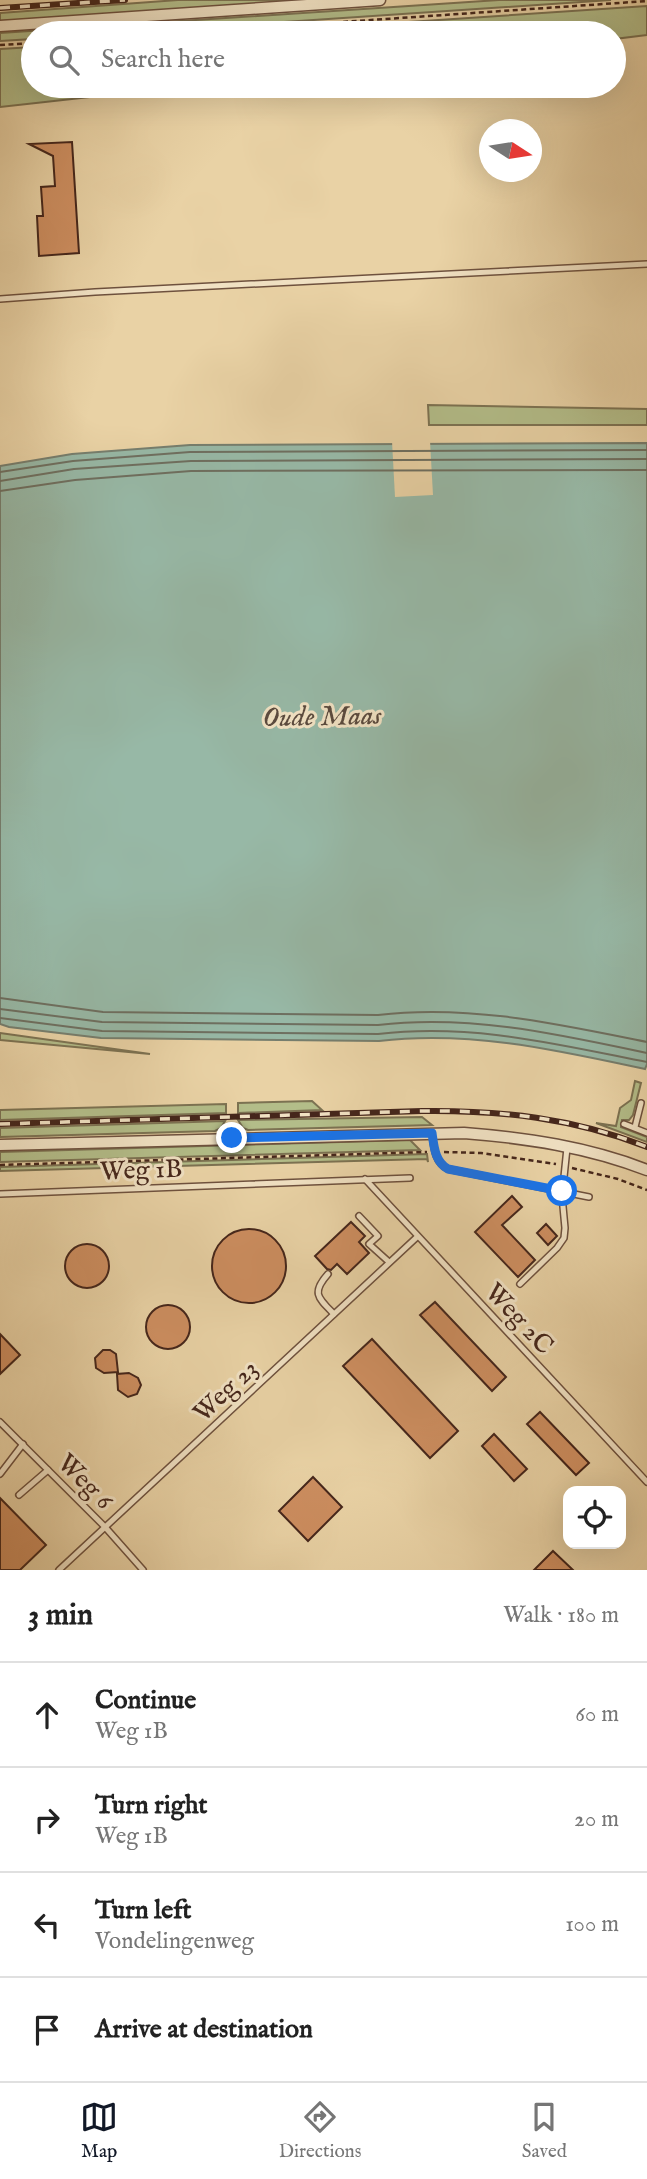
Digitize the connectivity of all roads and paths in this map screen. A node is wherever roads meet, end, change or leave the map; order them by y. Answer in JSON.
{"nodes":[{"id":1,"x":380,"y":0,"type":"edge"},
{"id":2,"x":647,"y":1,"type":"edge"},
{"id":3,"x":73,"y":21,"type":"edge"},
{"id":4,"x":356,"y":21,"type":"edge"},
{"id":5,"x":21,"y":25,"type":"edge"},
{"id":6,"x":0,"y":26,"type":"edge"},
{"id":7,"x":21,"y":44,"type":"edge"},
{"id":8,"x":0,"y":46,"type":"edge"},
{"id":9,"x":647,"y":264,"type":"edge"},
{"id":10,"x":0,"y":299,"type":"edge"},
{"id":11,"x":641,"y":1103,"type":"dead end"},
{"id":12,"x":624,"y":1124,"type":"dead end"},
{"id":13,"x":635,"y":1127,"type":"junction"},
{"id":14,"x":432,"y":1133,"type":"junction"},
{"id":15,"x":647,"y":1133,"type":"edge"},
{"id":16,"x":0,"y":1145,"type":"edge"},
{"id":17,"x":568,"y":1146,"type":"junction"},
{"id":18,"x":435,"y":1152,"type":"junction"},
{"id":19,"x":0,"y":1165,"type":"edge"},
{"id":20,"x":647,"y":1170,"type":"edge"},
{"id":21,"x":410,"y":1178,"type":"dead end"},
{"id":22,"x":365,"y":1179,"type":"junction"},
{"id":23,"x":647,"y":1190,"type":"edge"},
{"id":24,"x":562,"y":1191,"type":"junction"},
{"id":25,"x":0,"y":1194,"type":"edge"},
{"id":26,"x":589,"y":1197,"type":"dead end"},
{"id":27,"x":359,"y":1216,"type":"dead end"},
{"id":28,"x":417,"y":1237,"type":"junction"},
{"id":29,"x":389,"y":1262,"type":"junction"},
{"id":30,"x":328,"y":1274,"type":"dead end"},
{"id":31,"x":520,"y":1284,"type":"dead end"},
{"id":32,"x":334,"y":1314,"type":"junction"},
{"id":33,"x":0,"y":1422,"type":"edge"},
{"id":34,"x":23,"y":1444,"type":"junction"},
{"id":35,"x":48,"y":1470,"type":"junction"},
{"id":36,"x":0,"y":1474,"type":"edge"},
{"id":37,"x":647,"y":1482,"type":"edge"},
{"id":38,"x":19,"y":1495,"type":"dead end"},
{"id":39,"x":105,"y":1527,"type":"junction"},
{"id":40,"x":142,"y":1569,"type":"edge"},
{"id":41,"x":59,"y":1570,"type":"edge"}],
"edges":[{"from":1,"to":3,"type":"street"},
{"from":2,"to":4,"type":"path"},
{"from":5,"to":6,"type":"street"},
{"from":7,"to":8,"type":"path"},
{"from":9,"to":10,"type":"lane"},
{"from":11,"to":13,"type":"lane"},
{"from":12,"to":13,"type":"lane"},
{"from":13,"to":15,"type":"lane"},
{"from":14,"to":16,"type":"street"},
{"from":14,"to":17,"type":"street"},
{"from":14,"to":18,"type":"lane"},
{"from":17,"to":20,"type":"street"},
{"from":17,"to":24,"type":"lane"},
{"from":18,"to":19,"type":"path"},
{"from":18,"to":23,"type":"path"},
{"from":18,"to":24,"type":"lane"},
{"from":21,"to":22,"type":"lane","name":"Weg 1B"},
{"from":22,"to":25,"type":"lane","name":"Weg 1B"},
{"from":22,"to":28,"type":"lane","name":"Weg 2C"},
{"from":24,"to":26,"type":"lane"},
{"from":24,"to":31,"type":"lane"},
{"from":27,"to":29,"type":"lane"},
{"from":28,"to":29,"type":"lane","name":"Weg 23"},
{"from":28,"to":37,"type":"lane","name":"Weg 2C"},
{"from":29,"to":32,"type":"lane","name":"Weg 23"},
{"from":30,"to":32,"type":"lane"},
{"from":32,"to":39,"type":"lane","name":"Weg 23"},
{"from":33,"to":34,"type":"lane","name":"Weg 6"},
{"from":34,"to":35,"type":"lane","name":"Weg 6"},
{"from":34,"to":36,"type":"lane"},
{"from":35,"to":38,"type":"lane"},
{"from":35,"to":39,"type":"lane","name":"Weg 6"},
{"from":39,"to":40,"type":"lane","name":"Weg 6"},
{"from":39,"to":41,"type":"lane","name":"Weg 23"}]}
